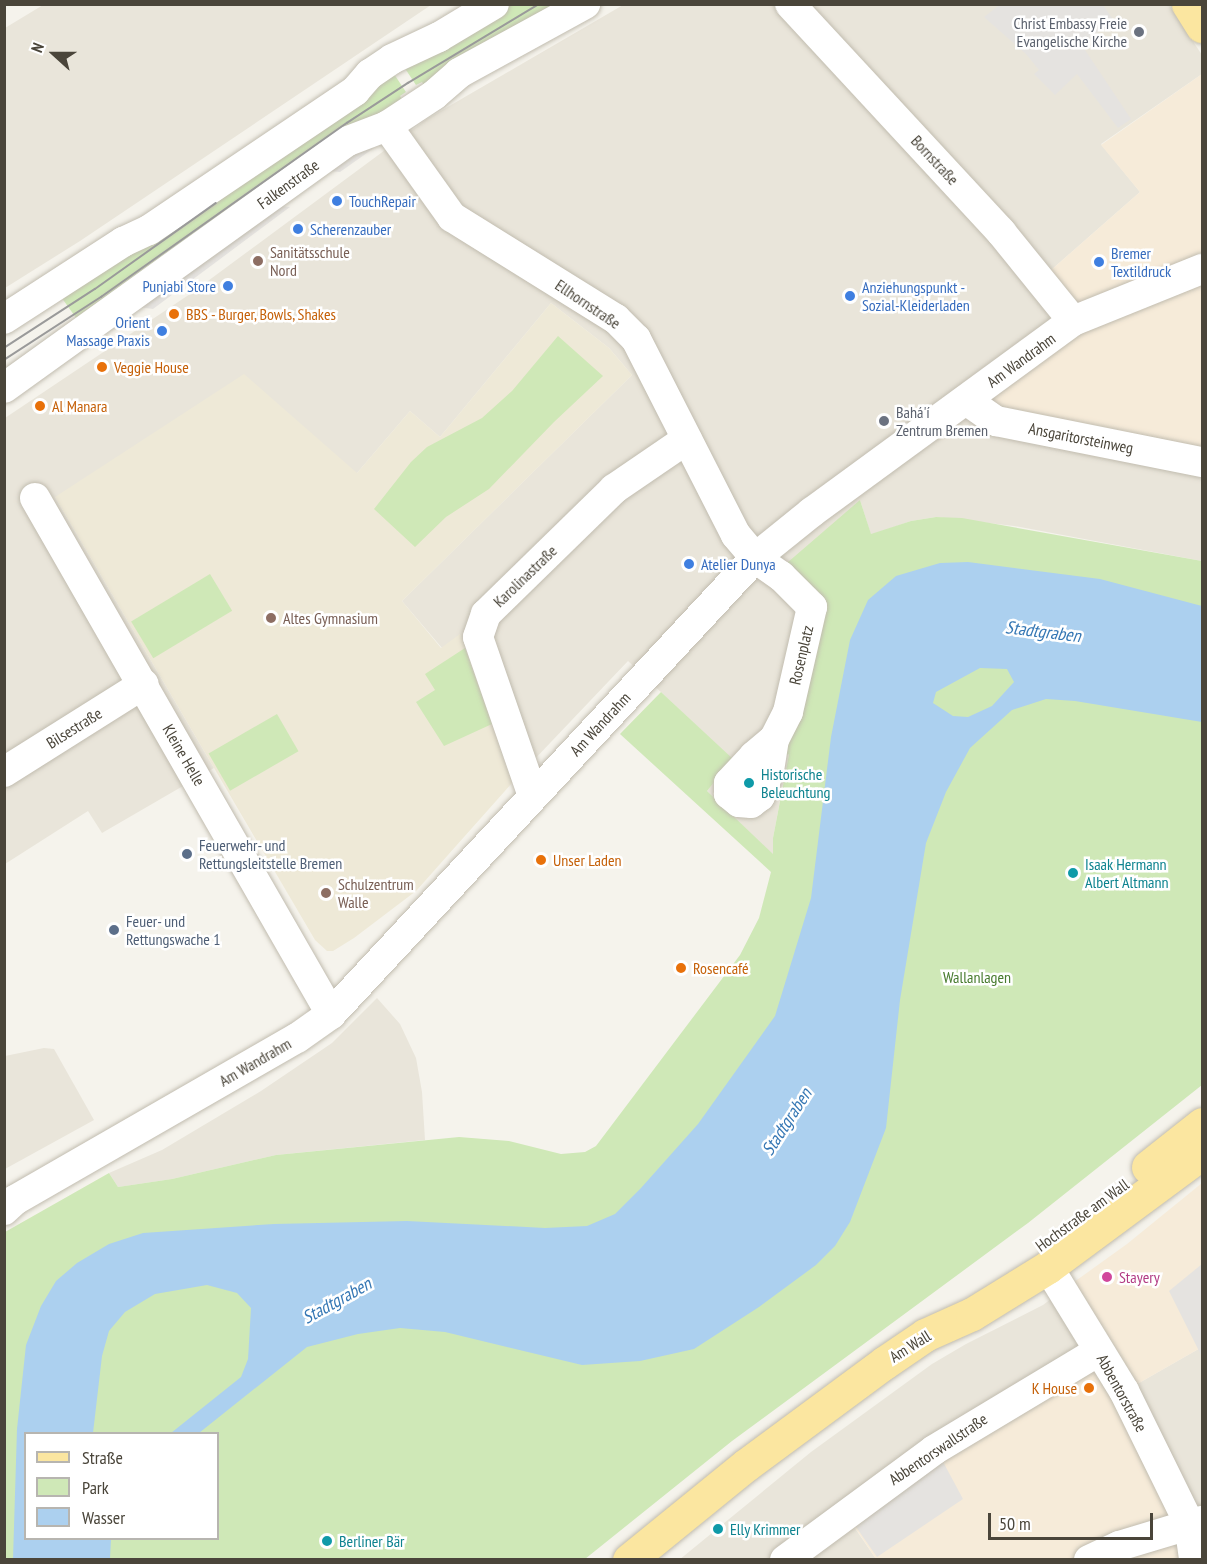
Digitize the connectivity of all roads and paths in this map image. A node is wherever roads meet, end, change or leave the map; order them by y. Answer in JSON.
{"nodes":[{"id":1,"x":494,"y":4,"type":"edge"},
{"id":2,"x":585,"y":4,"type":"edge"},
{"id":3,"x":790,"y":4,"type":"edge"},
{"id":4,"x":1188,"y":4,"type":"edge"},
{"id":5,"x":1203,"y":26,"type":"edge"},
{"id":6,"x":387,"y":126,"type":"junction"},
{"id":7,"x":1203,"y":268,"type":"edge"},
{"id":8,"x":4,"y":320,"type":"edge"},
{"id":9,"x":1073,"y":321,"type":"junction"},
{"id":10,"x":4,"y":388,"type":"edge"},
{"id":11,"x":966,"y":400,"type":"junction"},
{"id":12,"x":687,"y":439,"type":"junction"},
{"id":13,"x":1203,"y":462,"type":"edge"},
{"id":14,"x":35,"y":498,"type":"dead end"},
{"id":15,"x":755,"y":558,"type":"junction"},
{"id":16,"x":144,"y":684,"type":"junction"},
{"id":17,"x":774,"y":739,"type":"dead end"},
{"id":18,"x":4,"y":772,"type":"edge"},
{"id":19,"x":533,"y":796,"type":"junction"},
{"id":20,"x":331,"y":1014,"type":"junction"},
{"id":21,"x":1203,"y":1124,"type":"edge"},
{"id":22,"x":1203,"y":1153,"type":"edge"},
{"id":23,"x":8,"y":1204,"type":"edge"},
{"id":24,"x":1048,"y":1267,"type":"junction"},
{"id":25,"x":972,"y":1314,"type":"junction"},
{"id":26,"x":1099,"y":1351,"type":"junction"},
{"id":27,"x":1196,"y":1522,"type":"edge"},
{"id":28,"x":629,"y":1560,"type":"edge"},
{"id":29,"x":785,"y":1560,"type":"edge"},
{"id":30,"x":1089,"y":1560,"type":"edge"},
{"id":31,"x":1194,"y":1560,"type":"edge"}],
"edges":[{"from":1,"to":8,"type":"street"},
{"from":2,"to":6,"type":"street","name":"Falkenstraße"},
{"from":3,"to":9,"type":"street","name":"Bornstraße"},
{"from":4,"to":5,"type":"main road"},
{"from":6,"to":10,"type":"street","name":"Falkenstraße"},
{"from":6,"to":12,"type":"street","name":"Ellhornstraße"},
{"from":7,"to":9,"type":"street","name":"Am Wandrahm"},
{"from":9,"to":11,"type":"street","name":"Am Wandrahm"},
{"from":11,"to":13,"type":"street","name":"Ansgaritorsteinweg"},
{"from":11,"to":15,"type":"street","name":"Am Wandrahm"},
{"from":12,"to":15,"type":"street","name":"Ellhornstraße"},
{"from":12,"to":19,"type":"street","name":"Karolinastraße"},
{"from":14,"to":16,"type":"street","name":"Kleine Helle"},
{"from":15,"to":17,"type":"street","name":"Rosenplatz"},
{"from":15,"to":19,"type":"street","name":"Am Wandrahm"},
{"from":16,"to":18,"type":"street","name":"Bilsestraße"},
{"from":16,"to":20,"type":"street","name":"Kleine Helle"},
{"from":19,"to":20,"type":"street","name":"Am Wandrahm"},
{"from":20,"to":23,"type":"street","name":"Am Wandrahm"},
{"from":21,"to":25,"type":"main road","name":"Hochstraße am Wall"},
{"from":22,"to":24,"type":"main road","name":"Am Wall"},
{"from":24,"to":25,"type":"main road","name":"Am Wall"},
{"from":24,"to":26,"type":"street","name":"Abbentorstraße"},
{"from":25,"to":28,"type":"main road","name":"Am Wall"},
{"from":26,"to":27,"type":"street","name":"Abbentorstraße"},
{"from":26,"to":29,"type":"street","name":"Abbentorswallstraße"},
{"from":27,"to":30,"type":"street"},
{"from":27,"to":31,"type":"street","name":"Abbentorstraße"}]}
